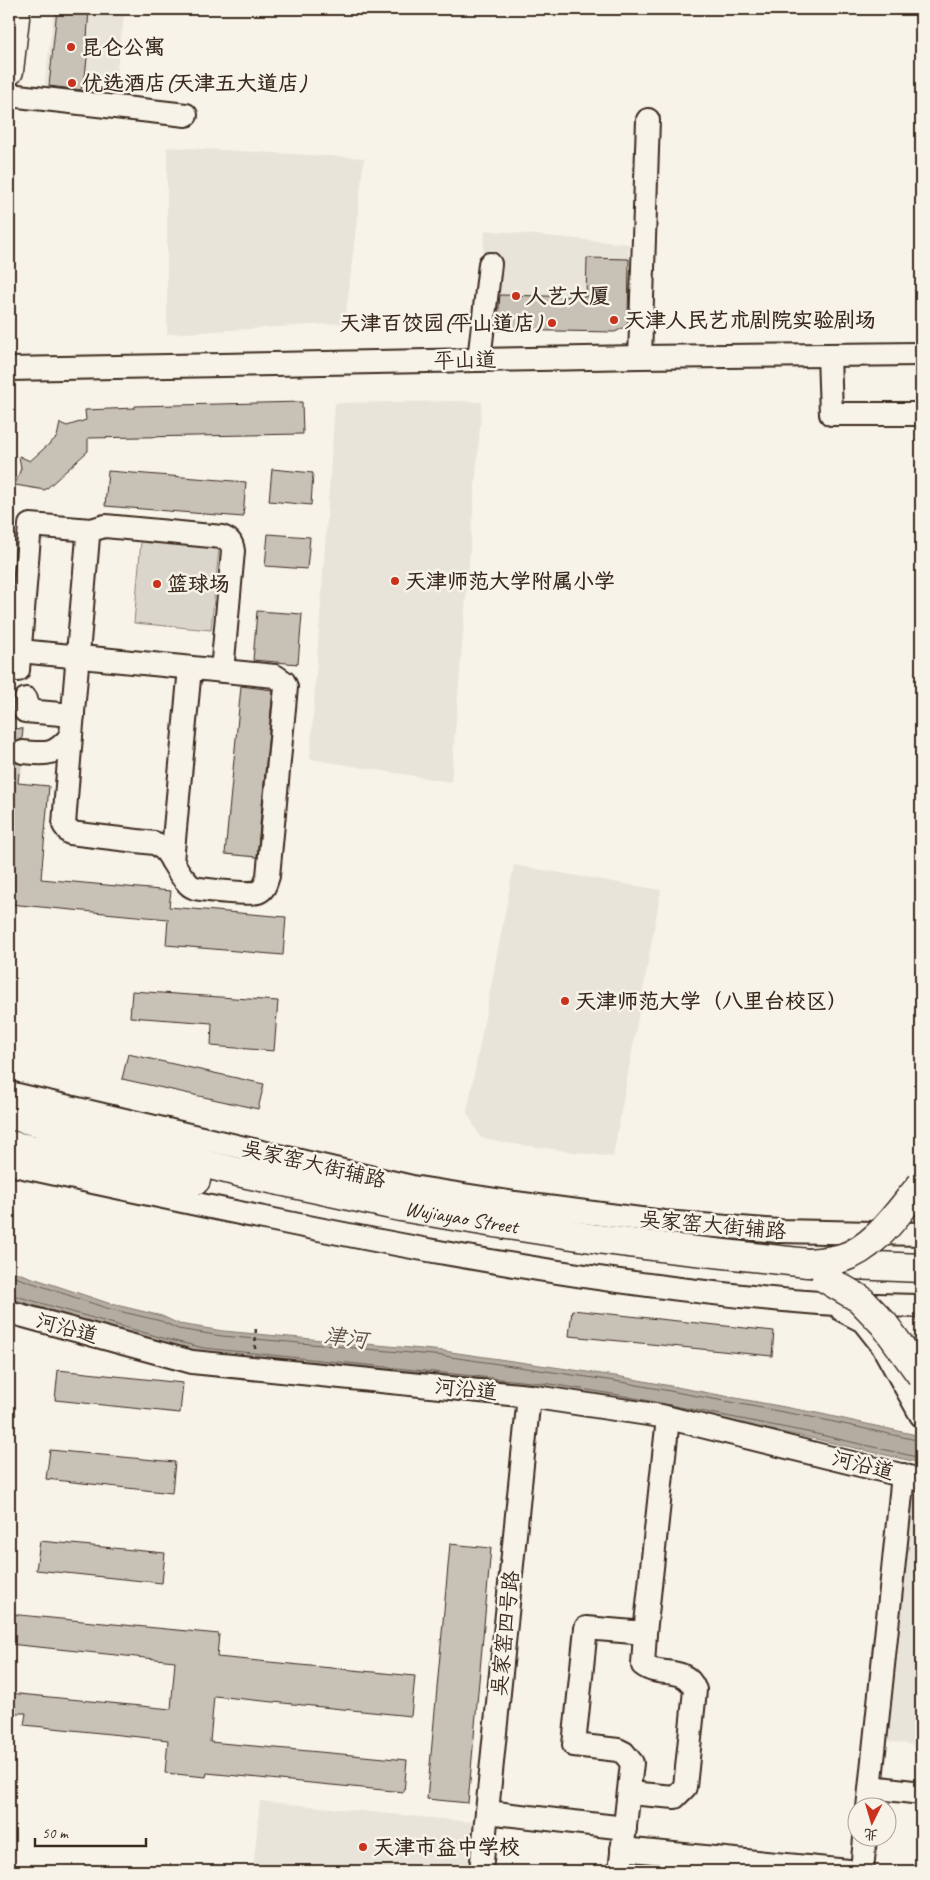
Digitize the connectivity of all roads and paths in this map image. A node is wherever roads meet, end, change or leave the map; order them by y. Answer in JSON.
{"nodes":[{"id":1,"x":16,"y":9,"type":"edge"},
{"id":2,"x":9,"y":71,"type":"edge"},
{"id":3,"x":9,"y":95,"type":"edge"},
{"id":4,"x":186,"y":115,"type":"dead end"},
{"id":5,"x":648,"y":120,"type":"dead end"},
{"id":6,"x":490,"y":264,"type":"dead end"},
{"id":7,"x":921,"y":354,"type":"edge"},
{"id":8,"x":829,"y":355,"type":"junction"},
{"id":9,"x":640,"y":357,"type":"junction"},
{"id":10,"x":480,"y":360,"type":"junction"},
{"id":11,"x":9,"y":369,"type":"edge"},
{"id":12,"x":921,"y":414,"type":"edge"},
{"id":13,"x":91,"y":530,"type":"junction"},
{"id":14,"x":77,"y":657,"type":"junction"},
{"id":15,"x":190,"y":668,"type":"junction"},
{"id":16,"x":222,"y":671,"type":"junction"},
{"id":17,"x":26,"y":699,"type":"dead end"},
{"id":18,"x":72,"y":726,"type":"junction"},
{"id":19,"x":67,"y":785,"type":"junction"},
{"id":20,"x":172,"y":861,"type":"junction"},
{"id":21,"x":9,"y":1092,"type":"edge"},
{"id":22,"x":9,"y":1115,"type":"edge"},
{"id":23,"x":9,"y":1130,"type":"edge"},
{"id":24,"x":127,"y":1145,"type":"junction"},
{"id":25,"x":15,"y":1146,"type":"edge"},
{"id":26,"x":9,"y":1164,"type":"edge"},
{"id":27,"x":237,"y":1180,"type":"junction"},
{"id":28,"x":921,"y":1185,"type":"edge"},
{"id":29,"x":921,"y":1234,"type":"edge"},
{"id":30,"x":921,"y":1268,"type":"edge"},
{"id":31,"x":818,"y":1282,"type":"junction"},
{"id":32,"x":921,"y":1284,"type":"edge"},
{"id":33,"x":921,"y":1306,"type":"edge"},
{"id":34,"x":9,"y":1312,"type":"edge"},
{"id":35,"x":256,"y":1326,"type":"dead end"},
{"id":36,"x":253,"y":1368,"type":"junction"},
{"id":37,"x":921,"y":1375,"type":"edge"},
{"id":38,"x":529,"y":1396,"type":"junction"},
{"id":39,"x":921,"y":1415,"type":"edge"},
{"id":40,"x":668,"y":1418,"type":"junction"},
{"id":41,"x":912,"y":1478,"type":"edge"},
{"id":42,"x":646,"y":1633,"type":"junction"},
{"id":43,"x":629,"y":1792,"type":"junction"},
{"id":44,"x":921,"y":1793,"type":"edge"},
{"id":45,"x":870,"y":1797,"type":"edge"},
{"id":46,"x":486,"y":1812,"type":"junction"},
{"id":47,"x":865,"y":1848,"type":"edge"},
{"id":48,"x":622,"y":1850,"type":"edge"},
{"id":49,"x":481,"y":1871,"type":"edge"},
{"id":50,"x":849,"y":1871,"type":"edge"},
{"id":51,"x":862,"y":1871,"type":"edge"}],
"edges":[{"from":1,"to":2,"type":"main road"},
{"from":3,"to":4,"type":"street"},
{"from":5,"to":9,"type":"street"},
{"from":6,"to":10,"type":"street"},
{"from":7,"to":8,"type":"street","name":"平山道"},
{"from":8,"to":9,"type":"street","name":"平山道"},
{"from":8,"to":12,"type":"street"},
{"from":9,"to":10,"type":"street","name":"平山道"},
{"from":10,"to":11,"type":"street","name":"平山道"},
{"from":13,"to":14,"type":"street"},
{"from":13,"to":14,"type":"street"},
{"from":13,"to":16,"type":"street"},
{"from":14,"to":15,"type":"street"},
{"from":14,"to":18,"type":"street"},
{"from":15,"to":16,"type":"street"},
{"from":15,"to":20,"type":"street"},
{"from":16,"to":20,"type":"street"},
{"from":17,"to":18,"type":"street"},
{"from":18,"to":19,"type":"street"},
{"from":18,"to":19,"type":"street"},
{"from":19,"to":20,"type":"street"},
{"from":21,"to":29,"type":"street","name":"吴家窑大街辅路"},
{"from":22,"to":24,"type":"main road","name":"Wujiayao Street"},
{"from":23,"to":24,"type":"main road"},
{"from":24,"to":27,"type":"main road","name":"Wujiayao Street"},
{"from":25,"to":27,"type":"main road","name":"Wujiayao Street"},
{"from":26,"to":31,"type":"street"},
{"from":27,"to":31,"type":"main road","name":"Wujiayao Street"},
{"from":28,"to":31,"type":"main road","bridge":true},
{"from":30,"to":31,"type":"main road","name":"Wujiayao Street","bridge":true},
{"from":31,"to":32,"type":"main road","name":"Wujiayao Street"},
{"from":31,"to":33,"type":"street"},
{"from":31,"to":37,"type":"main road","bridge":true},
{"from":31,"to":39,"type":"street"},
{"from":34,"to":36,"type":"street","name":"河沿道"},
{"from":35,"to":36,"type":"path"},
{"from":36,"to":38,"type":"street","name":"河沿道"},
{"from":38,"to":40,"type":"street","name":"河沿道"},
{"from":38,"to":46,"type":"street","name":"吴家窑四号路"},
{"from":40,"to":41,"type":"street","name":"河沿道"},
{"from":40,"to":42,"type":"street"},
{"from":41,"to":45,"type":"street"},
{"from":42,"to":43,"type":"street"},
{"from":42,"to":43,"type":"street"},
{"from":43,"to":48,"type":"street"},
{"from":44,"to":45,"type":"street"},
{"from":46,"to":48,"type":"street"},
{"from":46,"to":49,"type":"street","name":"吴家窑四号路"},
{"from":47,"to":51,"type":"street"},
{"from":48,"to":50,"type":"street"}]}
